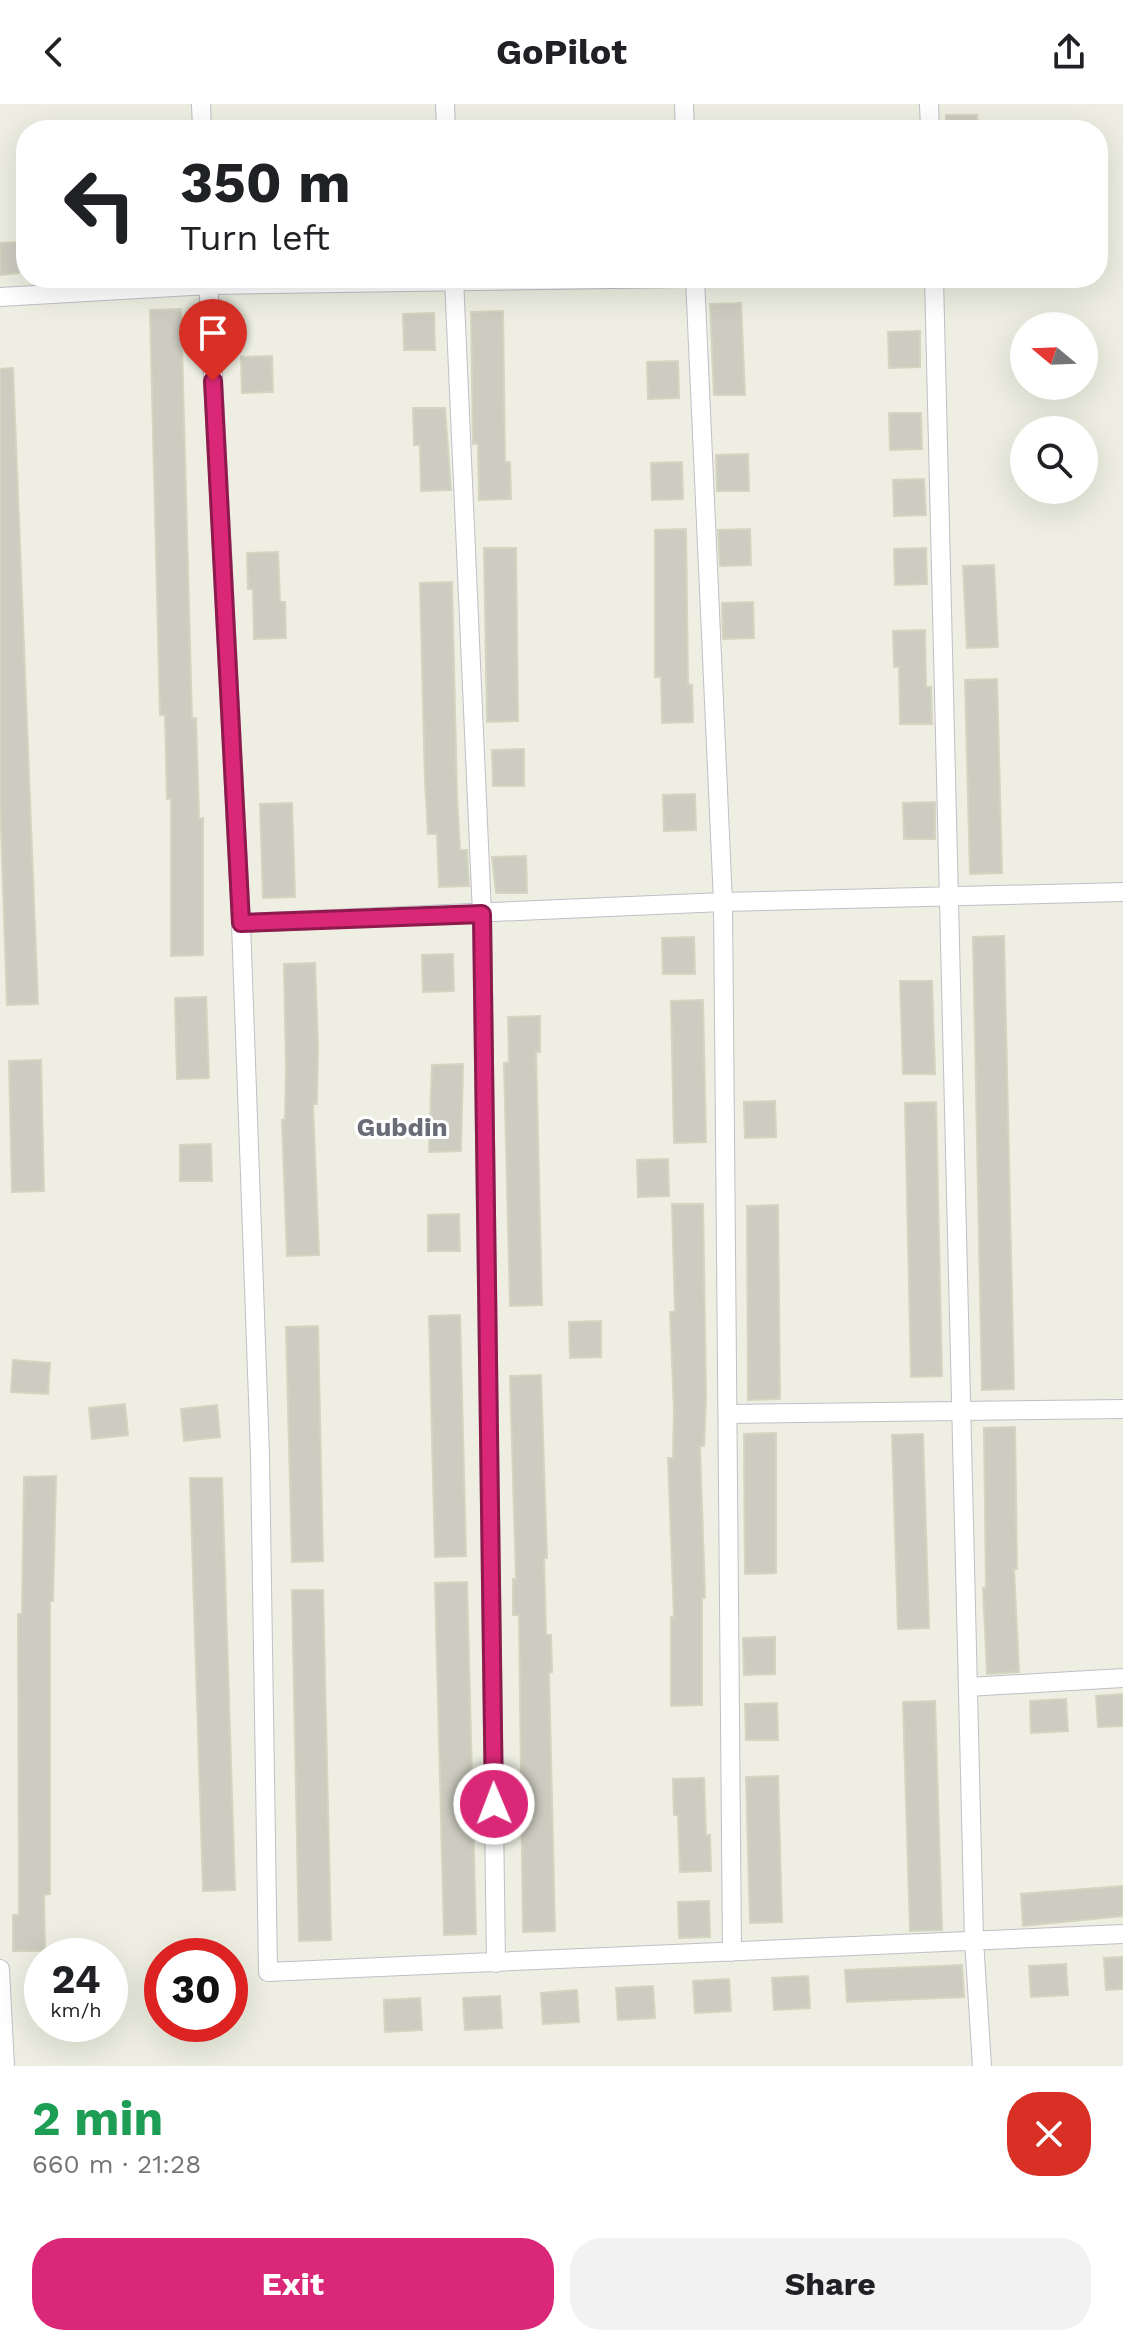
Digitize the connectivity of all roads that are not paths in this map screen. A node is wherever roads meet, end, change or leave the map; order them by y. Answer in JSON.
{"nodes":[{"id":1,"x":125,"y":288,"type":"edge"},
{"id":2,"x":208,"y":288,"type":"edge"},
{"id":3,"x":454,"y":288,"type":"edge"},
{"id":4,"x":695,"y":288,"type":"edge"},
{"id":5,"x":934,"y":288,"type":"edge"},
{"id":6,"x":0,"y":297,"type":"edge"},
{"id":7,"x":1123,"y":892,"type":"edge"},
{"id":8,"x":950,"y":896,"type":"junction"},
{"id":9,"x":723,"y":902,"type":"junction"},
{"id":10,"x":482,"y":914,"type":"junction"},
{"id":11,"x":241,"y":923,"type":"junction"},
{"id":12,"x":1123,"y":1409,"type":"edge"},
{"id":13,"x":962,"y":1411,"type":"junction"},
{"id":14,"x":728,"y":1414,"type":"junction"},
{"id":15,"x":1123,"y":1678,"type":"edge"},
{"id":16,"x":968,"y":1687,"type":"junction"},
{"id":17,"x":1123,"y":1934,"type":"edge"},
{"id":18,"x":974,"y":1940,"type":"junction"},
{"id":19,"x":732,"y":1952,"type":"junction"},
{"id":20,"x":496,"y":1963,"type":"junction"},
{"id":21,"x":0,"y":1969,"type":"edge"},
{"id":22,"x":5,"y":2066,"type":"edge"},
{"id":23,"x":982,"y":2066,"type":"edge"}],
"edges":[{"from":1,"to":6,"type":"street"},
{"from":2,"to":11,"type":"street"},
{"from":3,"to":10,"type":"street"},
{"from":4,"to":9,"type":"street"},
{"from":5,"to":8,"type":"street"},
{"from":7,"to":8,"type":"street"},
{"from":8,"to":9,"type":"street"},
{"from":8,"to":13,"type":"street"},
{"from":9,"to":10,"type":"street"},
{"from":9,"to":14,"type":"street"},
{"from":10,"to":11,"type":"street"},
{"from":10,"to":20,"type":"street"},
{"from":11,"to":20,"type":"street"},
{"from":12,"to":13,"type":"street"},
{"from":13,"to":14,"type":"street"},
{"from":13,"to":16,"type":"street"},
{"from":14,"to":19,"type":"street"},
{"from":15,"to":16,"type":"street"},
{"from":16,"to":18,"type":"street"},
{"from":17,"to":18,"type":"street"},
{"from":18,"to":19,"type":"street"},
{"from":18,"to":23,"type":"street"},
{"from":19,"to":20,"type":"street"},
{"from":21,"to":22,"type":"street"}]}
